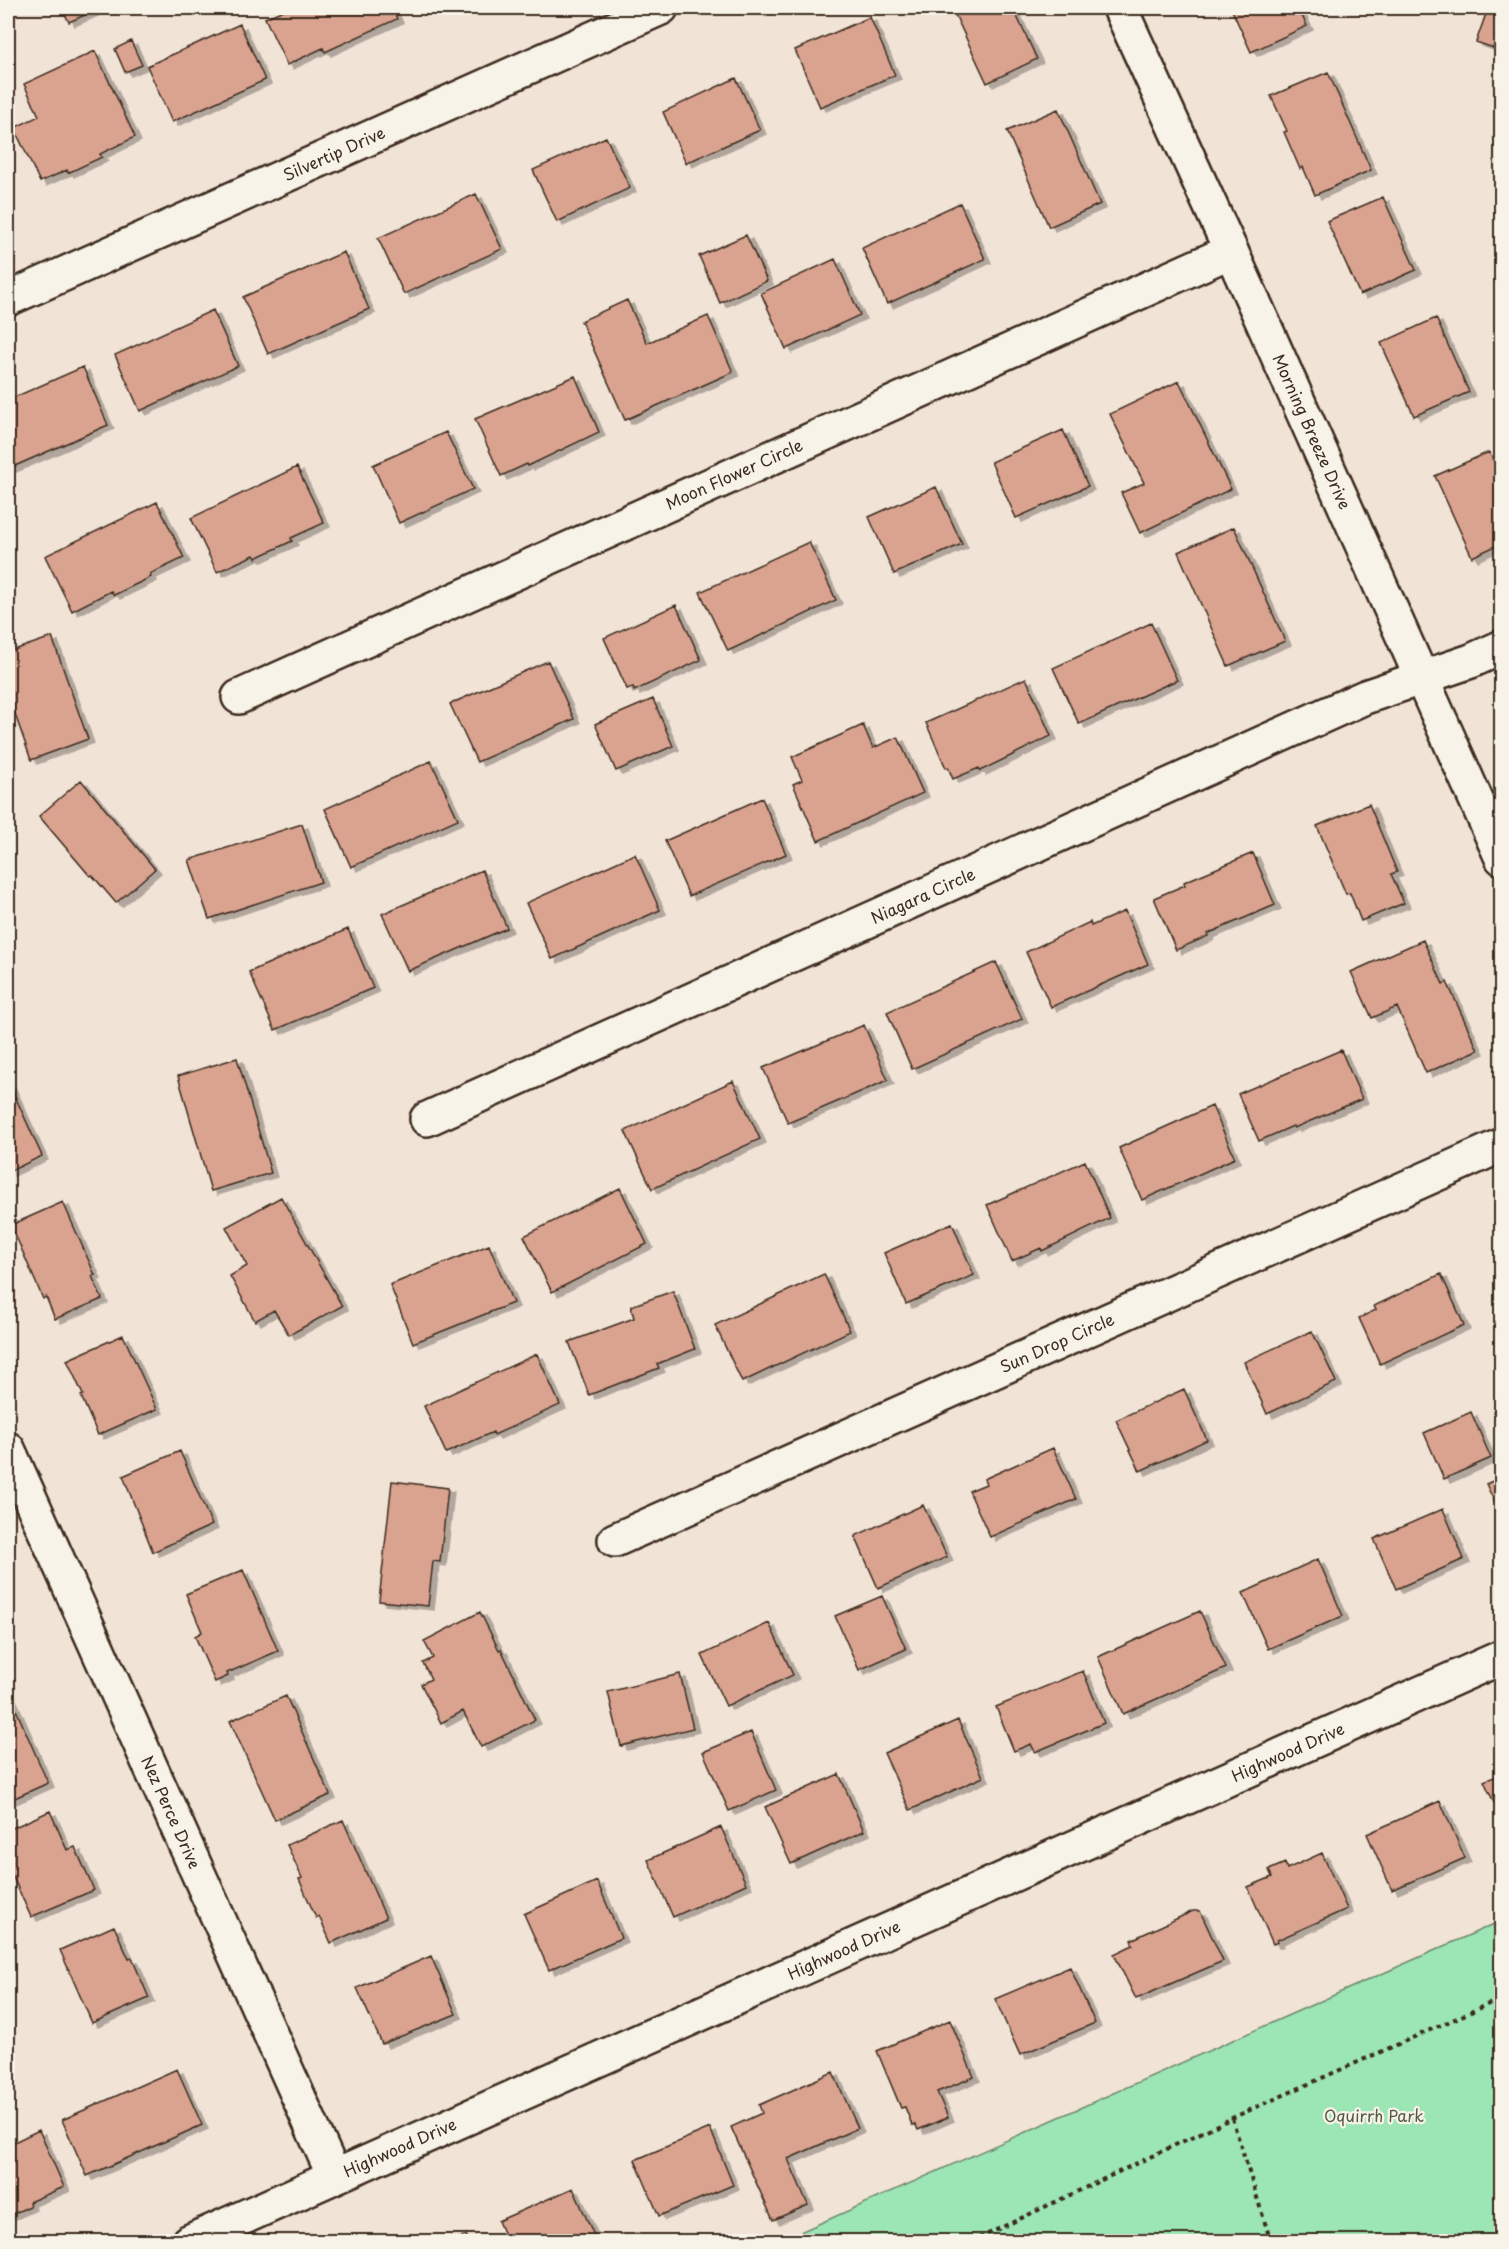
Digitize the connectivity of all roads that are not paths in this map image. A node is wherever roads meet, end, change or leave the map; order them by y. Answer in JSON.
{"nodes":[{"id":1,"x":661,"y":8,"type":"edge"},
{"id":2,"x":1120,"y":8,"type":"edge"},
{"id":3,"x":1231,"y":251,"type":"junction"},
{"id":4,"x":8,"y":299,"type":"edge"},
{"id":5,"x":1502,"y":647,"type":"edge"},
{"id":6,"x":1422,"y":678,"type":"junction"},
{"id":7,"x":239,"y":697,"type":"dead end"},
{"id":8,"x":1502,"y":858,"type":"edge"},
{"id":9,"x":427,"y":1119,"type":"dead end"},
{"id":10,"x":1502,"y":1145,"type":"edge"},
{"id":11,"x":8,"y":1449,"type":"edge"},
{"id":12,"x":615,"y":1540,"type":"dead end"},
{"id":13,"x":1502,"y":1657,"type":"edge"},
{"id":14,"x":334,"y":2176,"type":"junction"},
{"id":15,"x":188,"y":2241,"type":"edge"}],
"edges":[{"from":1,"to":4,"type":"street","name":"Silvertip Drive"},
{"from":2,"to":3,"type":"street","name":"Morning Breeze Drive"},
{"from":3,"to":6,"type":"street","name":"Morning Breeze Drive"},
{"from":3,"to":7,"type":"street","name":"Moon Flower Circle"},
{"from":5,"to":6,"type":"street","name":"Niagara Circle"},
{"from":6,"to":8,"type":"street","name":"Morning Breeze Drive"},
{"from":6,"to":9,"type":"street","name":"Niagara Circle"},
{"from":10,"to":12,"type":"street","name":"Sun Drop Circle"},
{"from":11,"to":14,"type":"street","name":"Nez Perce Drive"},
{"from":13,"to":14,"type":"street","name":"Highwood Drive"},
{"from":14,"to":15,"type":"street","name":"Highwood Drive"}]}
